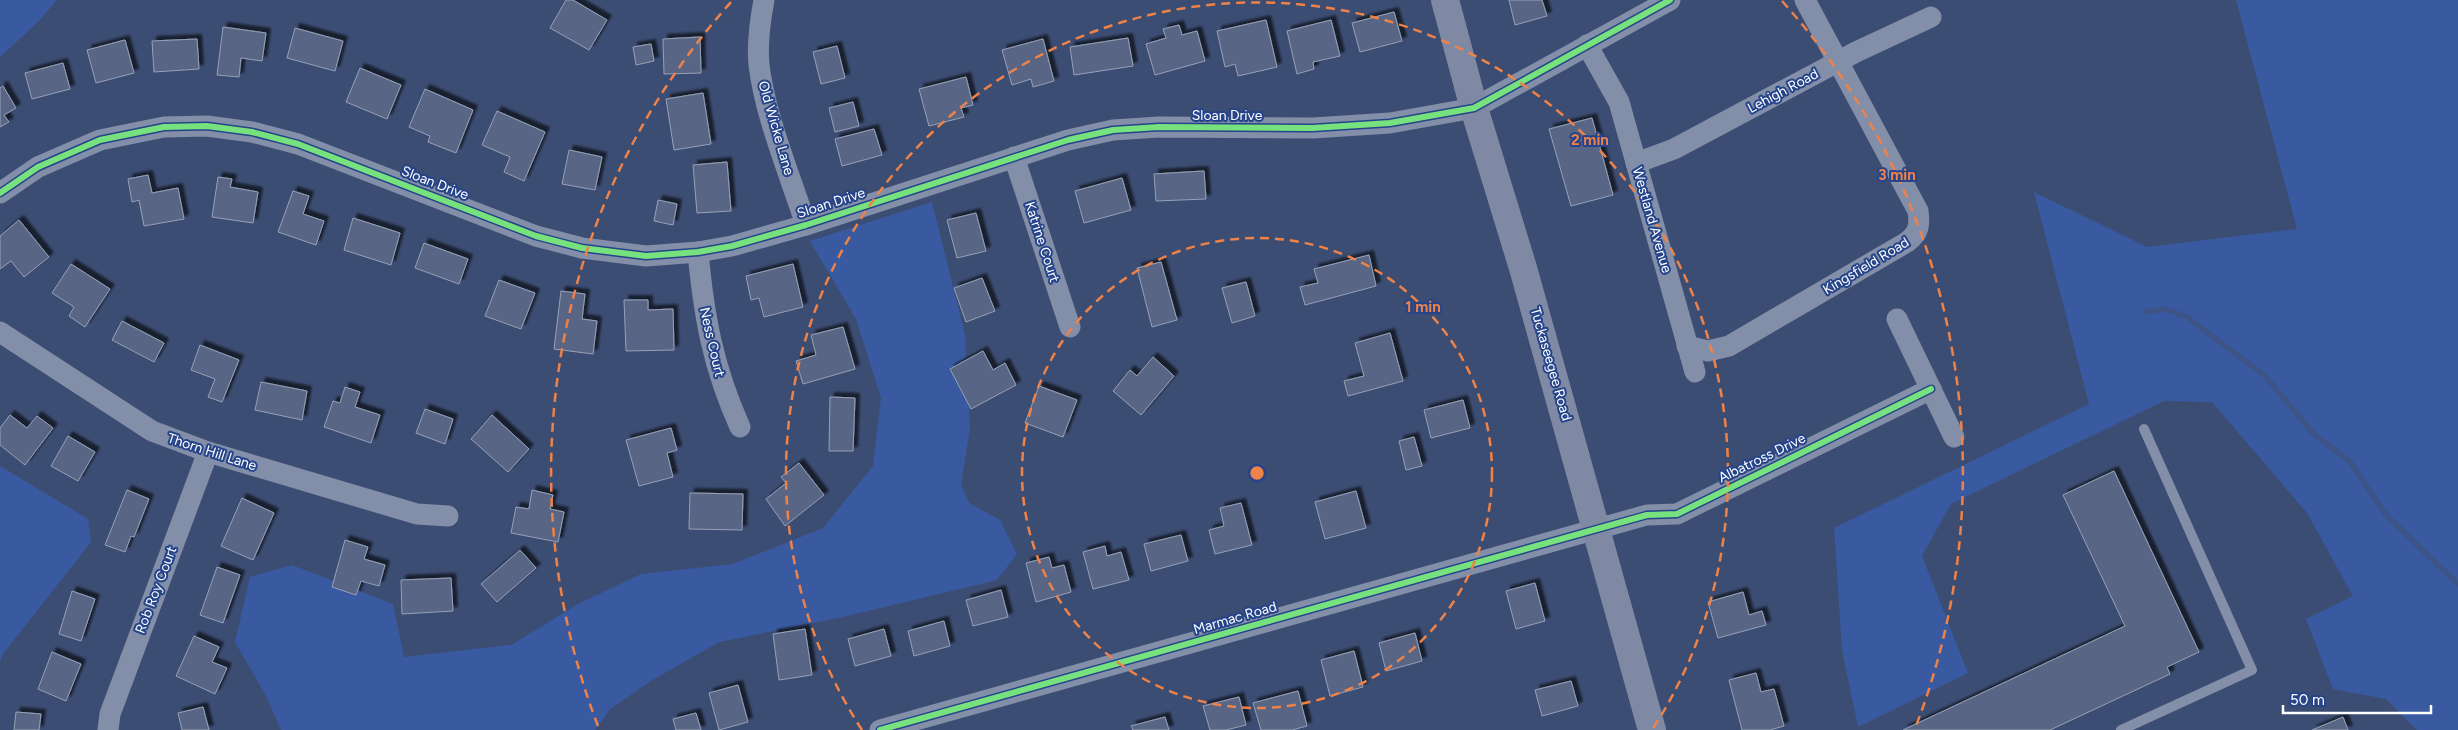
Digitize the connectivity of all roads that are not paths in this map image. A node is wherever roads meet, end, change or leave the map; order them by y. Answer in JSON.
{"nodes":[{"id":1,"x":764,"y":0,"type":"edge"},
{"id":2,"x":1445,"y":0,"type":"edge"},
{"id":3,"x":1670,"y":0,"type":"edge"},
{"id":4,"x":1805,"y":0,"type":"edge"},
{"id":5,"x":1930,"y":17,"type":"dead end"},
{"id":6,"x":1587,"y":46,"type":"junction"},
{"id":7,"x":1838,"y":62,"type":"junction"},
{"id":8,"x":1474,"y":108,"type":"junction"},
{"id":9,"x":1014,"y":157,"type":"junction"},
{"id":10,"x":1636,"y":163,"type":"junction"},
{"id":11,"x":0,"y":193,"type":"edge"},
{"id":12,"x":806,"y":225,"type":"junction"},
{"id":13,"x":698,"y":252,"type":"junction"},
{"id":14,"x":1897,"y":319,"type":"dead end"},
{"id":15,"x":1070,"y":327,"type":"dead end"},
{"id":16,"x":0,"y":332,"type":"edge"},
{"id":17,"x":1687,"y":346,"type":"junction"},
{"id":18,"x":1695,"y":372,"type":"dead end"},
{"id":19,"x":1931,"y":389,"type":"junction"},
{"id":20,"x":740,"y":427,"type":"dead end"},
{"id":21,"x":2144,"y":429,"type":"dead end"},
{"id":22,"x":1954,"y":437,"type":"dead end"},
{"id":23,"x":208,"y":452,"type":"junction"},
{"id":24,"x":448,"y":516,"type":"dead end"},
{"id":25,"x":1597,"y":530,"type":"junction"},
{"id":26,"x":108,"y":730,"type":"edge"},
{"id":27,"x":880,"y":730,"type":"edge"},
{"id":28,"x":1652,"y":730,"type":"edge"},
{"id":29,"x":2121,"y":730,"type":"edge"}],
"edges":[{"from":1,"to":12,"type":"street","name":"Old Wicke Lane"},
{"from":2,"to":8,"type":"street","name":"Tuckaseegee Road"},
{"from":3,"to":6,"type":"street","name":"Sloan Drive"},
{"from":4,"to":7,"type":"street","name":"Kingsfield Road"},
{"from":5,"to":7,"type":"street","name":"Lehigh Road"},
{"from":6,"to":8,"type":"street","name":"Sloan Drive"},
{"from":6,"to":10,"type":"street","name":"Westland Avenue"},
{"from":7,"to":10,"type":"street","name":"Lehigh Road"},
{"from":7,"to":17,"type":"street","name":"Kingsfield Road"},
{"from":8,"to":9,"type":"street","name":"Sloan Drive"},
{"from":8,"to":25,"type":"street","name":"Tuckaseegee Road"},
{"from":9,"to":12,"type":"street","name":"Sloan Drive"},
{"from":9,"to":15,"type":"street","name":"Katrine Court"},
{"from":10,"to":17,"type":"street","name":"Westland Avenue"},
{"from":11,"to":13,"type":"street","name":"Sloan Drive"},
{"from":12,"to":13,"type":"street","name":"Sloan Drive"},
{"from":13,"to":20,"type":"street","name":"Ness Court"},
{"from":14,"to":19,"type":"street"},
{"from":16,"to":23,"type":"street","name":"Thorn Hill Lane"},
{"from":17,"to":18,"type":"street","name":"Westland Avenue"},
{"from":19,"to":22,"type":"street"},
{"from":19,"to":25,"type":"street","name":"Albatross Drive"},
{"from":21,"to":29,"type":"lane"},
{"from":23,"to":24,"type":"street","name":"Thorn Hill Lane"},
{"from":23,"to":26,"type":"street","name":"Rob Roy Court"},
{"from":25,"to":27,"type":"street","name":"Marmac Road"},
{"from":25,"to":28,"type":"street","name":"Tuckaseegee Road"}]}
